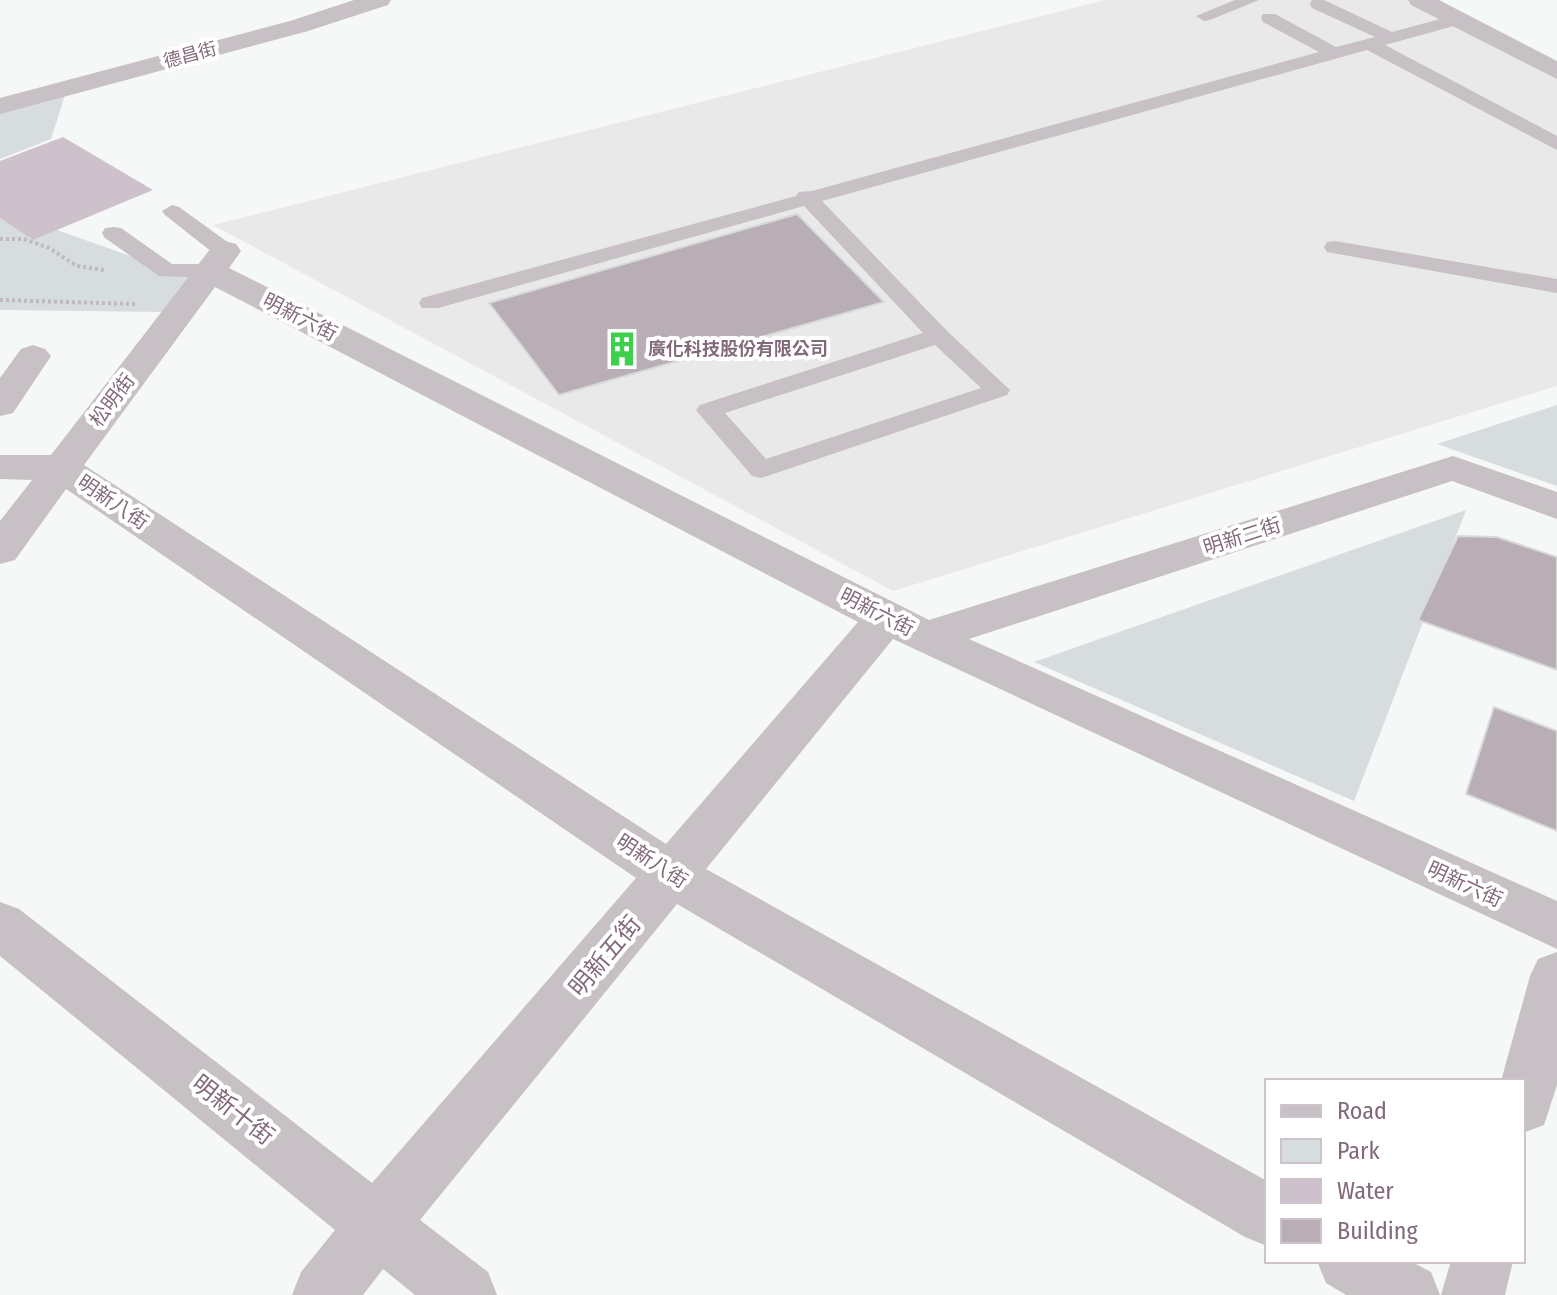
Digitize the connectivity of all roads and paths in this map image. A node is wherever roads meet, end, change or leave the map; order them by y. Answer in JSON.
{"nodes":[{"id":1,"x":379,"y":0,"type":"edge"},
{"id":2,"x":1251,"y":0,"type":"edge"},
{"id":3,"x":1420,"y":0,"type":"edge"},
{"id":4,"x":1318,"y":4,"type":"dead end"},
{"id":5,"x":1204,"y":16,"type":"dead end"},
{"id":6,"x":1269,"y":18,"type":"dead end"},
{"id":7,"x":1455,"y":20,"type":"junction"},
{"id":8,"x":1391,"y":38,"type":"junction"},
{"id":9,"x":1370,"y":44,"type":"junction"},
{"id":10,"x":1332,"y":52,"type":"junction"},
{"id":11,"x":1557,"y":71,"type":"edge"},
{"id":12,"x":0,"y":106,"type":"edge"},
{"id":13,"x":1557,"y":144,"type":"edge"},
{"id":14,"x":806,"y":196,"type":"junction"},
{"id":15,"x":172,"y":211,"type":"dead end"},
{"id":16,"x":113,"y":233,"type":"dead end"},
{"id":17,"x":0,"y":239,"type":"edge"},
{"id":18,"x":1335,"y":247,"type":"dead end"},
{"id":19,"x":217,"y":261,"type":"junction"},
{"id":20,"x":107,"y":271,"type":"dead end"},
{"id":21,"x":1557,"y":286,"type":"edge"},
{"id":22,"x":0,"y":300,"type":"edge"},
{"id":23,"x":430,"y":303,"type":"dead end"},
{"id":24,"x":182,"y":306,"type":"junction"},
{"id":25,"x":939,"y":336,"type":"junction"},
{"id":26,"x":33,"y":356,"type":"dead end"},
{"id":27,"x":0,"y":405,"type":"edge"},
{"id":28,"x":0,"y":467,"type":"edge"},
{"id":29,"x":62,"y":468,"type":"junction"},
{"id":30,"x":1557,"y":506,"type":"edge"},
{"id":31,"x":0,"y":550,"type":"edge"},
{"id":32,"x":906,"y":627,"type":"junction"},
{"id":33,"x":673,"y":876,"type":"junction"},
{"id":34,"x":0,"y":925,"type":"edge"},
{"id":35,"x":1557,"y":926,"type":"edge"},
{"id":36,"x":1557,"y":976,"type":"edge"},
{"id":37,"x":1525,"y":1097,"type":"edge"},
{"id":38,"x":1265,"y":1214,"type":"edge"},
{"id":39,"x":377,"y":1225,"type":"junction"},
{"id":40,"x":1352,"y":1263,"type":"edge"},
{"id":41,"x":1481,"y":1263,"type":"edge"},
{"id":42,"x":324,"y":1295,"type":"edge"},
{"id":43,"x":465,"y":1295,"type":"edge"},
{"id":44,"x":1408,"y":1295,"type":"edge"},
{"id":45,"x":1473,"y":1295,"type":"edge"}],
"edges":[{"from":1,"to":12,"type":"street","name":"德昌街"},
{"from":2,"to":5,"type":"lane"},
{"from":3,"to":7,"type":"street"},
{"from":4,"to":8,"type":"lane"},
{"from":6,"to":10,"type":"lane"},
{"from":7,"to":8,"type":"lane"},
{"from":7,"to":11,"type":"street"},
{"from":8,"to":9,"type":"lane"},
{"from":9,"to":10,"type":"lane"},
{"from":9,"to":13,"type":"lane"},
{"from":10,"to":14,"type":"lane"},
{"from":14,"to":23,"type":"lane"},
{"from":14,"to":25,"type":"lane"},
{"from":15,"to":19,"type":"lane"},
{"from":16,"to":19,"type":"lane"},
{"from":17,"to":20,"type":"path"},
{"from":18,"to":21,"type":"lane"},
{"from":19,"to":24,"type":"street","name":"松明街"},
{"from":19,"to":32,"type":"street","name":"明新六街"},
{"from":22,"to":24,"type":"path"},
{"from":24,"to":29,"type":"street","name":"松明街"},
{"from":25,"to":25,"type":"lane"},
{"from":26,"to":27,"type":"street"},
{"from":28,"to":29,"type":"street"},
{"from":29,"to":31,"type":"street","name":"松明街"},
{"from":29,"to":33,"type":"street","name":"明新八街"},
{"from":30,"to":32,"type":"street","name":"明新二街"},
{"from":32,"to":33,"type":"street","name":"明新五街"},
{"from":32,"to":35,"type":"street","name":"明新六街"},
{"from":33,"to":38,"type":"street","name":"明新八街"},
{"from":33,"to":39,"type":"street","name":"明新五街"},
{"from":34,"to":39,"type":"street","name":"明新十街"},
{"from":36,"to":37,"type":"street"},
{"from":39,"to":42,"type":"street","name":"明新五街"},
{"from":39,"to":43,"type":"street","name":"明新十街"},
{"from":40,"to":44,"type":"street"},
{"from":41,"to":45,"type":"street"}]}
